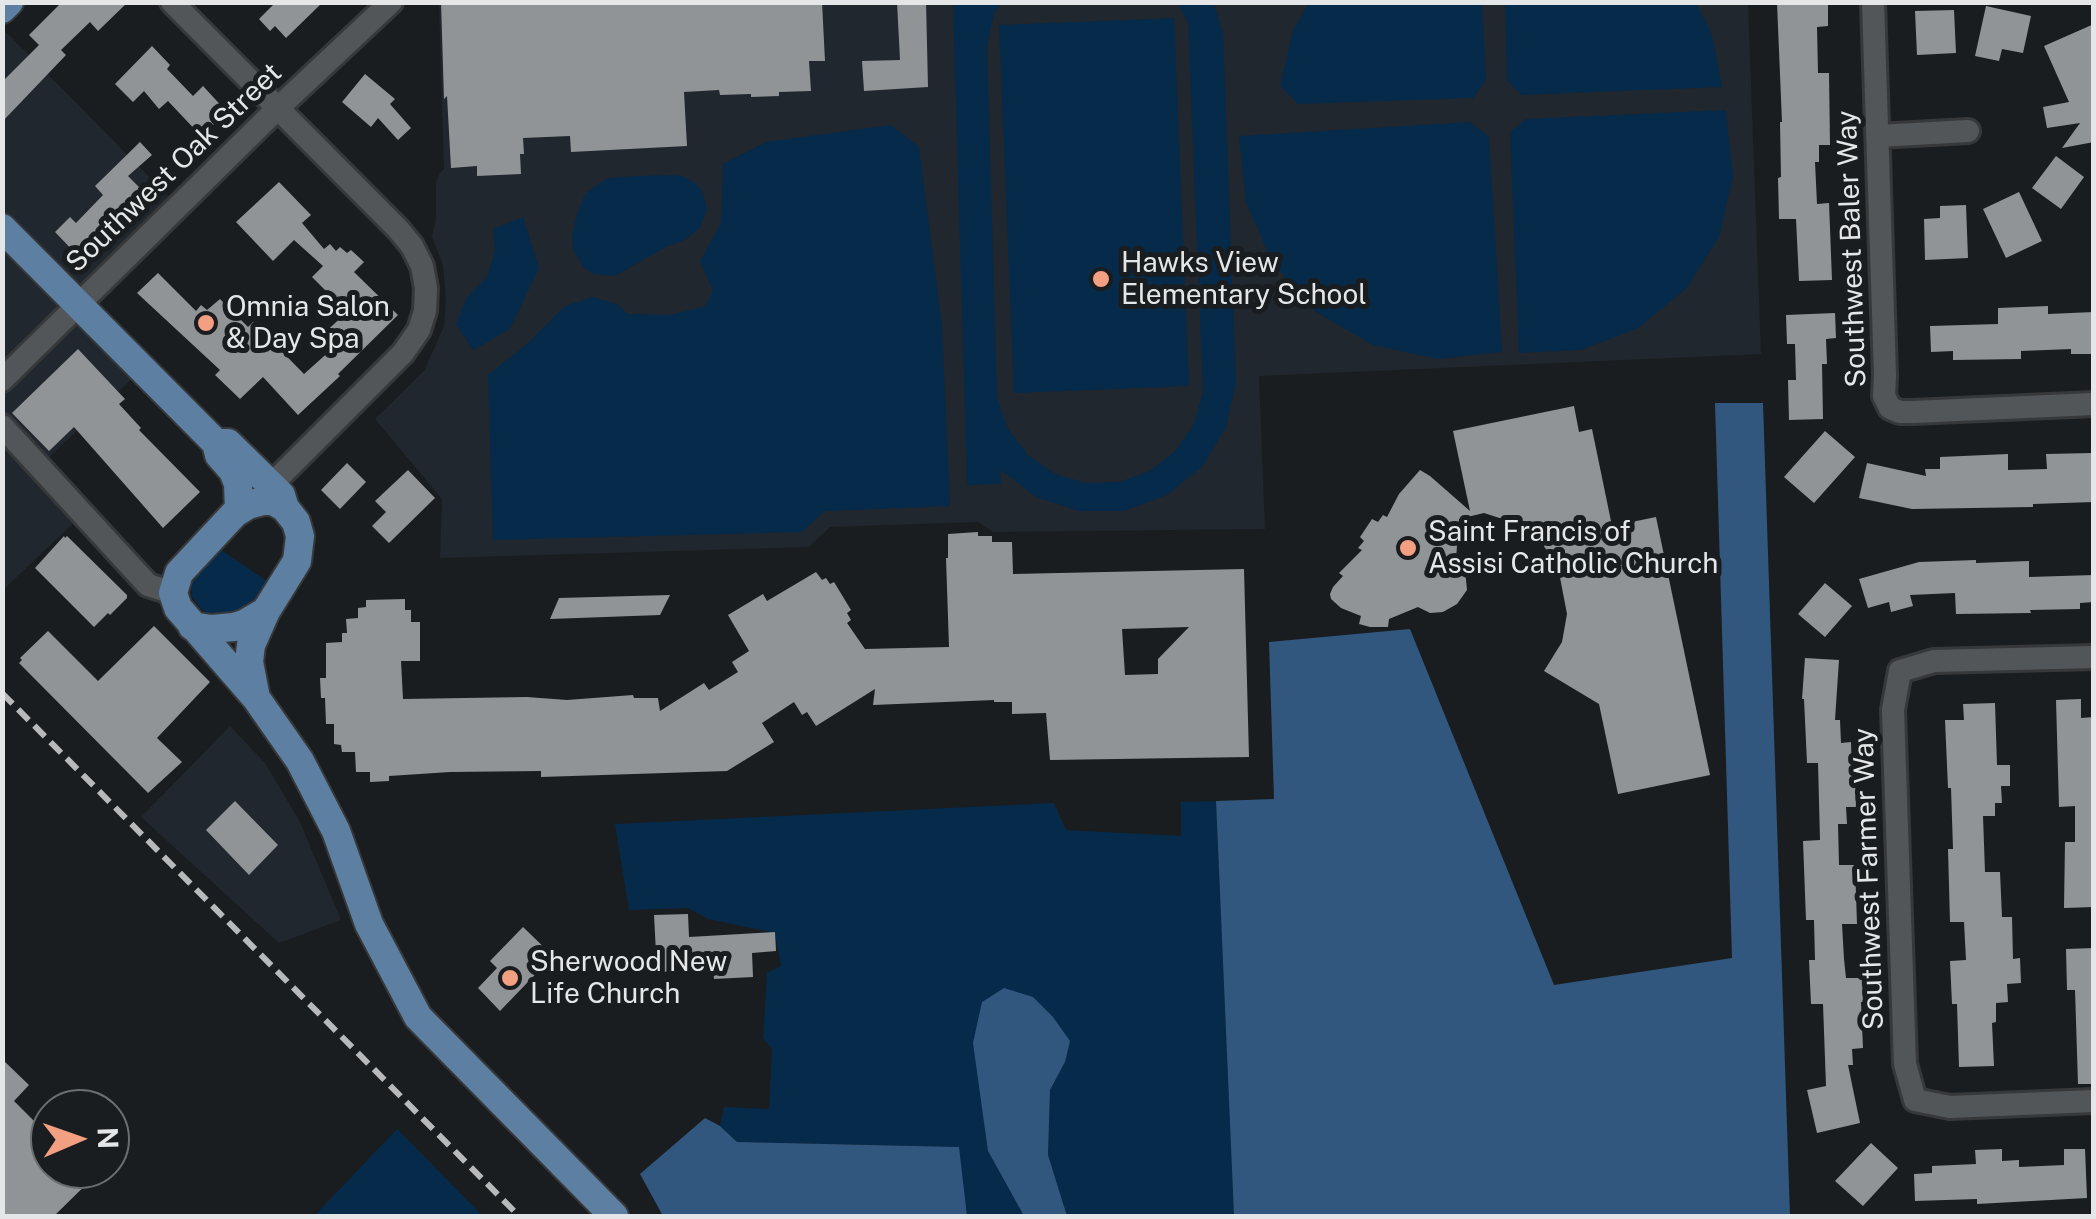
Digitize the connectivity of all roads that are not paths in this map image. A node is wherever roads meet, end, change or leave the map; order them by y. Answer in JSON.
{"nodes":[{"id":1,"x":9,"y":2,"type":"edge"},
{"id":2,"x":172,"y":2,"type":"edge"},
{"id":3,"x":392,"y":2,"type":"edge"},
{"id":4,"x":1874,"y":2,"type":"edge"},
{"id":5,"x":2,"y":9,"type":"edge"},
{"id":6,"x":278,"y":108,"type":"junction"},
{"id":7,"x":1968,"y":131,"type":"dead end"},
{"id":8,"x":1878,"y":136,"type":"junction"},
{"id":9,"x":2,"y":228,"type":"edge"},
{"id":10,"x":78,"y":304,"type":"junction"},
{"id":11,"x":2,"y":380,"type":"edge"},
{"id":12,"x":2094,"y":404,"type":"edge"},
{"id":13,"x":2,"y":426,"type":"edge"},
{"id":14,"x":216,"y":443,"type":"junction"},
{"id":15,"x":278,"y":496,"type":"junction"},
{"id":16,"x":239,"y":510,"type":"junction"},
{"id":17,"x":174,"y":593,"type":"junction"},
{"id":18,"x":266,"y":611,"type":"junction"},
{"id":19,"x":192,"y":626,"type":"junction"},
{"id":20,"x":2094,"y":657,"type":"edge"},
{"id":21,"x":256,"y":698,"type":"junction"},
{"id":22,"x":2094,"y":1100,"type":"edge"},
{"id":23,"x":606,"y":1212,"type":"edge"},
{"id":24,"x":633,"y":1216,"type":"edge"}],
"edges":[{"from":1,"to":5,"type":"main road"},
{"from":2,"to":6,"type":"street"},
{"from":3,"to":6,"type":"street","name":"Southwest Oak Street"},
{"from":4,"to":8,"type":"street","name":"Southwest Baler Way"},
{"from":6,"to":10,"type":"street","name":"Southwest Oak Street"},
{"from":6,"to":15,"type":"street"},
{"from":7,"to":8,"type":"street"},
{"from":8,"to":12,"type":"street","name":"Southwest Baler Way"},
{"from":9,"to":10,"type":"main road"},
{"from":10,"to":11,"type":"street","name":"Southwest Oak Street"},
{"from":10,"to":14,"type":"main road"},
{"from":13,"to":17,"type":"street"},
{"from":14,"to":15,"type":"main road"},
{"from":14,"to":16,"type":"main road"},
{"from":15,"to":16,"type":"main road"},
{"from":15,"to":18,"type":"main road"},
{"from":16,"to":17,"type":"main road"},
{"from":17,"to":19,"type":"main road"},
{"from":18,"to":19,"type":"main road"},
{"from":18,"to":21,"type":"main road"},
{"from":19,"to":21,"type":"main road"},
{"from":20,"to":22,"type":"street","name":"Southwest Farmer Way"},
{"from":21,"to":23,"type":"main road"},
{"from":23,"to":24,"type":"main road"}]}
